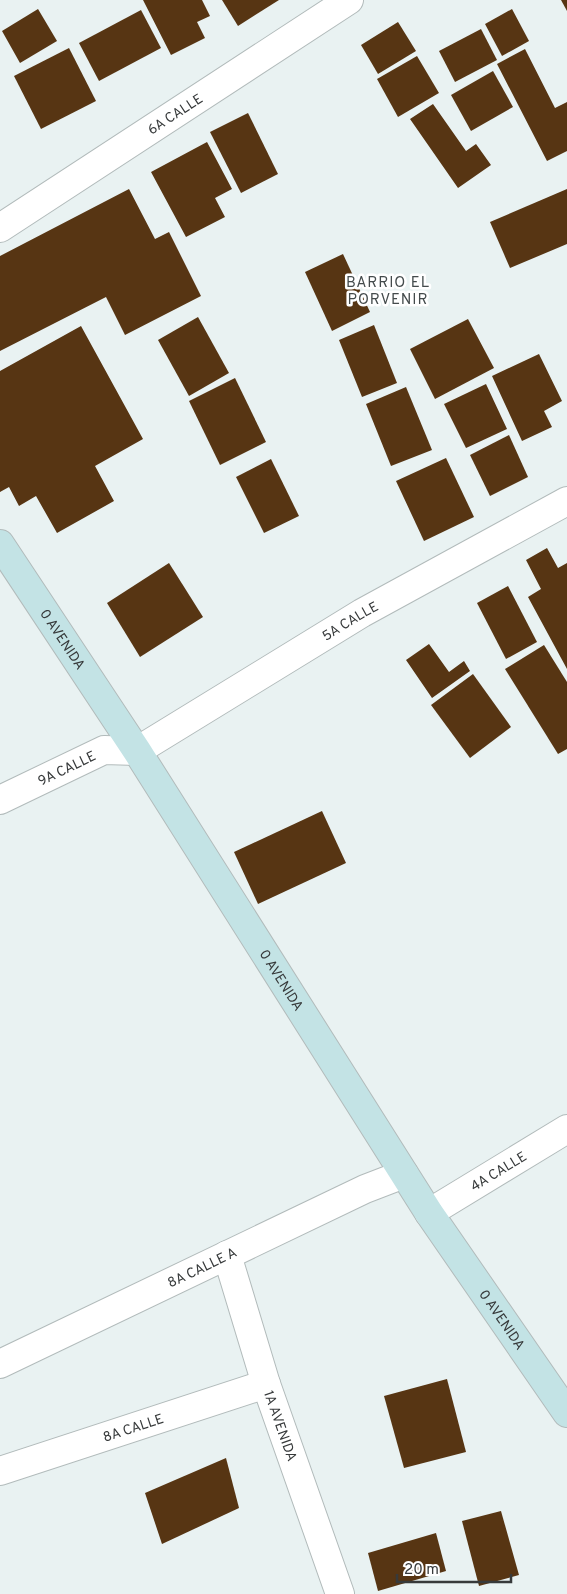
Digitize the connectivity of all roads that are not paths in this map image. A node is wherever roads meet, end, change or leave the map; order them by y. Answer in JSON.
{"nodes":[{"id":1,"x":349,"y":0,"type":"edge"},
{"id":2,"x":0,"y":228,"type":"edge"},
{"id":3,"x":567,"y":501,"type":"edge"},
{"id":4,"x":0,"y":544,"type":"edge"},
{"id":5,"x":137,"y":750,"type":"junction"},
{"id":6,"x":0,"y":800,"type":"edge"},
{"id":7,"x":567,"y":1129,"type":"edge"},
{"id":8,"x":404,"y":1174,"type":"junction"},
{"id":9,"x":429,"y":1213,"type":"junction"},
{"id":10,"x":227,"y":1254,"type":"junction"},
{"id":11,"x":0,"y":1364,"type":"edge"},
{"id":12,"x":266,"y":1384,"type":"junction"},
{"id":13,"x":567,"y":1414,"type":"edge"},
{"id":14,"x":0,"y":1471,"type":"edge"},
{"id":15,"x":340,"y":1594,"type":"edge"}],
"edges":[{"from":1,"to":2,"type":"street","name":"6A CALLE"},
{"from":3,"to":5,"type":"street","name":"5A CALLE"},
{"from":4,"to":5,"type":"street","name":"0 AVENIDA"},
{"from":5,"to":6,"type":"street","name":"9A CALLE"},
{"from":5,"to":8,"type":"street","name":"0 AVENIDA"},
{"from":7,"to":9,"type":"street","name":"4A CALLE"},
{"from":8,"to":9,"type":"street","name":"0 AVENIDA"},
{"from":8,"to":10,"type":"street","name":"8A CALLE A"},
{"from":9,"to":13,"type":"street","name":"0 AVENIDA"},
{"from":10,"to":11,"type":"street","name":"8A CALLE A"},
{"from":10,"to":12,"type":"street","name":"1A AVENIDA"},
{"from":12,"to":14,"type":"street","name":"8A CALLE"},
{"from":12,"to":15,"type":"street","name":"1A AVENIDA"}]}
